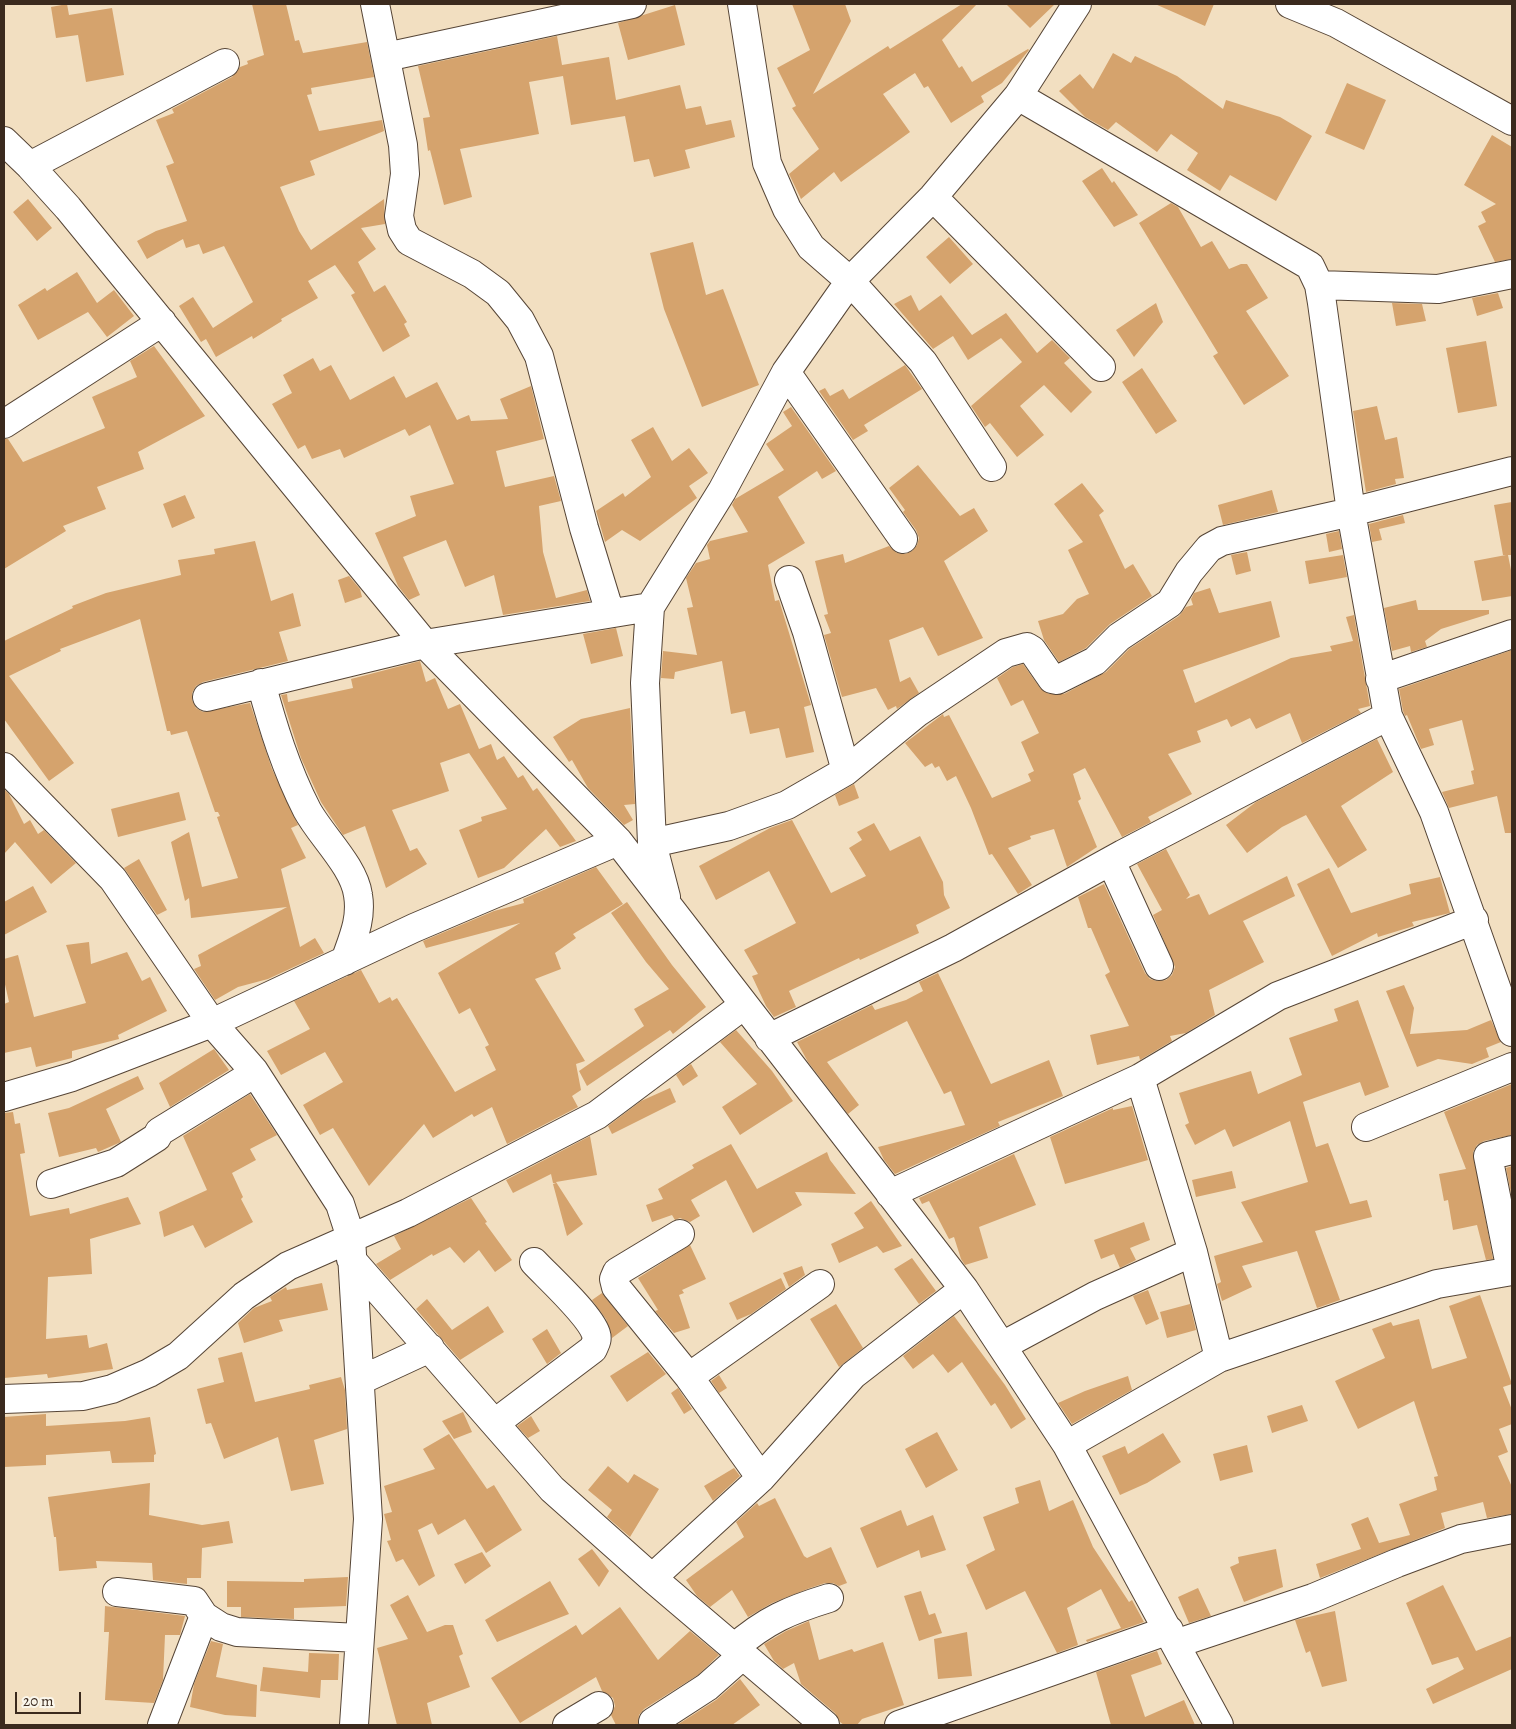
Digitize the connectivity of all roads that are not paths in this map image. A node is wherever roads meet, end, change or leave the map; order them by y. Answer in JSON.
{"nodes":[{"id":1,"x":375,"y":4,"type":"edge"},
{"id":2,"x":632,"y":4,"type":"edge"},
{"id":3,"x":742,"y":4,"type":"edge"},
{"id":4,"x":1077,"y":4,"type":"edge"},
{"id":5,"x":1290,"y":4,"type":"edge"},
{"id":6,"x":386,"y":57,"type":"junction"},
{"id":7,"x":225,"y":63,"type":"dead end"},
{"id":8,"x":1018,"y":96,"type":"junction"},
{"id":9,"x":1512,"y":121,"type":"edge"},
{"id":10,"x":4,"y":141,"type":"edge"},
{"id":11,"x":30,"y":166,"type":"junction"},
{"id":12,"x":933,"y":197,"type":"junction"},
{"id":13,"x":1512,"y":274,"type":"edge"},
{"id":14,"x":850,"y":281,"type":"junction"},
{"id":15,"x":1319,"y":285,"type":"junction"},
{"id":16,"x":162,"y":322,"type":"junction"},
{"id":17,"x":1102,"y":367,"type":"dead end"},
{"id":18,"x":786,"y":372,"type":"junction"},
{"id":19,"x":4,"y":424,"type":"edge"},
{"id":20,"x":992,"y":467,"type":"dead end"},
{"id":21,"x":1512,"y":471,"type":"edge"},
{"id":22,"x":1351,"y":512,"type":"junction"},
{"id":23,"x":903,"y":539,"type":"dead end"},
{"id":24,"x":789,"y":580,"type":"dead end"},
{"id":25,"x":650,"y":607,"type":"junction"},
{"id":26,"x":610,"y":613,"type":"junction"},
{"id":27,"x":1512,"y":634,"type":"edge"},
{"id":28,"x":425,"y":644,"type":"junction"},
{"id":29,"x":1380,"y":679,"type":"junction"},
{"id":30,"x":261,"y":683,"type":"junction"},
{"id":31,"x":207,"y":697,"type":"dead end"},
{"id":32,"x":1388,"y":716,"type":"junction"},
{"id":33,"x":4,"y":768,"type":"edge"},
{"id":34,"x":846,"y":771,"type":"junction"},
{"id":35,"x":618,"y":841,"type":"junction"},
{"id":36,"x":652,"y":843,"type":"junction"},
{"id":37,"x":1111,"y":860,"type":"junction"},
{"id":38,"x":669,"y":908,"type":"junction"},
{"id":39,"x":1474,"y":920,"type":"junction"},
{"id":40,"x":344,"y":961,"type":"junction"},
{"id":41,"x":1159,"y":966,"type":"dead end"},
{"id":42,"x":744,"y":1005,"type":"junction"},
{"id":43,"x":212,"y":1023,"type":"junction"},
{"id":44,"x":1512,"y":1032,"type":"edge"},
{"id":45,"x":769,"y":1038,"type":"junction"},
{"id":46,"x":1512,"y":1067,"type":"edge"},
{"id":47,"x":254,"y":1071,"type":"junction"},
{"id":48,"x":1140,"y":1078,"type":"junction"},
{"id":49,"x":4,"y":1097,"type":"edge"},
{"id":50,"x":1366,"y":1127,"type":"dead end"},
{"id":51,"x":1512,"y":1150,"type":"edge"},
{"id":52,"x":51,"y":1184,"type":"dead end"},
{"id":53,"x":890,"y":1194,"type":"junction"},
{"id":54,"x":680,"y":1234,"type":"dead end"},
{"id":55,"x":351,"y":1249,"type":"junction"},
{"id":56,"x":1193,"y":1252,"type":"junction"},
{"id":57,"x":534,"y":1262,"type":"dead end"},
{"id":58,"x":1512,"y":1271,"type":"edge"},
{"id":59,"x":820,"y":1284,"type":"dead end"},
{"id":60,"x":964,"y":1289,"type":"junction"},
{"id":61,"x":1002,"y":1346,"type":"junction"},
{"id":62,"x":430,"y":1348,"type":"junction"},
{"id":63,"x":1219,"y":1358,"type":"junction"},
{"id":64,"x":689,"y":1377,"type":"junction"},
{"id":65,"x":360,"y":1380,"type":"junction"},
{"id":66,"x":4,"y":1399,"type":"edge"},
{"id":67,"x":495,"y":1423,"type":"junction"},
{"id":68,"x":1067,"y":1445,"type":"junction"},
{"id":69,"x":761,"y":1478,"type":"junction"},
{"id":70,"x":1512,"y":1530,"type":"edge"},
{"id":71,"x":652,"y":1578,"type":"junction"},
{"id":72,"x":117,"y":1592,"type":"dead end"},
{"id":73,"x":830,"y":1598,"type":"dead end"},
{"id":74,"x":204,"y":1616,"type":"junction"},
{"id":75,"x":1172,"y":1637,"type":"junction"},
{"id":76,"x":359,"y":1638,"type":"junction"},
{"id":77,"x":738,"y":1651,"type":"junction"},
{"id":78,"x":599,"y":1706,"type":"dead end"},
{"id":79,"x":653,"y":1722,"type":"dead end"},
{"id":80,"x":162,"y":1725,"type":"edge"},
{"id":81,"x":354,"y":1725,"type":"edge"},
{"id":82,"x":567,"y":1725,"type":"edge"},
{"id":83,"x":825,"y":1725,"type":"edge"},
{"id":84,"x":899,"y":1725,"type":"edge"},
{"id":85,"x":1219,"y":1725,"type":"edge"}],
"edges":[{"from":1,"to":6,"type":"street"},
{"from":2,"to":6,"type":"street"},
{"from":3,"to":14,"type":"street"},
{"from":4,"to":8,"type":"street"},
{"from":5,"to":9,"type":"street"},
{"from":6,"to":26,"type":"street"},
{"from":7,"to":11,"type":"street"},
{"from":8,"to":12,"type":"street"},
{"from":8,"to":15,"type":"street"},
{"from":10,"to":11,"type":"street"},
{"from":11,"to":16,"type":"street"},
{"from":12,"to":14,"type":"street"},
{"from":12,"to":17,"type":"street"},
{"from":13,"to":15,"type":"street"},
{"from":14,"to":18,"type":"street"},
{"from":14,"to":20,"type":"street"},
{"from":15,"to":22,"type":"street"},
{"from":16,"to":19,"type":"street"},
{"from":16,"to":28,"type":"street"},
{"from":18,"to":23,"type":"street"},
{"from":18,"to":25,"type":"street"},
{"from":21,"to":22,"type":"street"},
{"from":22,"to":29,"type":"street"},
{"from":22,"to":34,"type":"street"},
{"from":24,"to":34,"type":"street"},
{"from":25,"to":26,"type":"street"},
{"from":25,"to":36,"type":"street"},
{"from":26,"to":28,"type":"street"},
{"from":27,"to":29,"type":"street"},
{"from":28,"to":30,"type":"street"},
{"from":28,"to":35,"type":"street"},
{"from":29,"to":32,"type":"street"},
{"from":30,"to":31,"type":"street"},
{"from":30,"to":40,"type":"street"},
{"from":32,"to":37,"type":"street"},
{"from":32,"to":39,"type":"street"},
{"from":33,"to":43,"type":"street"},
{"from":34,"to":36,"type":"street"},
{"from":35,"to":38,"type":"street"},
{"from":35,"to":40,"type":"street"},
{"from":36,"to":38,"type":"street"},
{"from":37,"to":41,"type":"street"},
{"from":37,"to":45,"type":"street"},
{"from":38,"to":42,"type":"street"},
{"from":39,"to":44,"type":"street"},
{"from":39,"to":48,"type":"street"},
{"from":40,"to":43,"type":"street"},
{"from":42,"to":45,"type":"street"},
{"from":42,"to":55,"type":"street"},
{"from":43,"to":47,"type":"street"},
{"from":43,"to":49,"type":"street"},
{"from":45,"to":53,"type":"street"},
{"from":46,"to":50,"type":"street"},
{"from":47,"to":52,"type":"street"},
{"from":47,"to":55,"type":"street"},
{"from":48,"to":53,"type":"street"},
{"from":48,"to":56,"type":"street"},
{"from":51,"to":58,"type":"street"},
{"from":53,"to":60,"type":"street"},
{"from":54,"to":64,"type":"street"},
{"from":55,"to":62,"type":"street"},
{"from":55,"to":65,"type":"street"},
{"from":55,"to":66,"type":"street"},
{"from":56,"to":61,"type":"street"},
{"from":56,"to":63,"type":"street"},
{"from":57,"to":67,"type":"street"},
{"from":58,"to":63,"type":"street"},
{"from":59,"to":64,"type":"street"},
{"from":60,"to":61,"type":"street"},
{"from":60,"to":69,"type":"street"},
{"from":61,"to":68,"type":"street"},
{"from":62,"to":65,"type":"street"},
{"from":62,"to":67,"type":"street"},
{"from":63,"to":68,"type":"street"},
{"from":64,"to":69,"type":"street"},
{"from":65,"to":76,"type":"street"},
{"from":67,"to":71,"type":"street"},
{"from":68,"to":75,"type":"street"},
{"from":69,"to":71,"type":"street"},
{"from":70,"to":75,"type":"street"},
{"from":71,"to":77,"type":"street"},
{"from":72,"to":74,"type":"street"},
{"from":73,"to":77,"type":"street"},
{"from":74,"to":76,"type":"street"},
{"from":74,"to":80,"type":"street"},
{"from":75,"to":84,"type":"street"},
{"from":75,"to":85,"type":"street"},
{"from":76,"to":81,"type":"street"},
{"from":77,"to":79,"type":"street"},
{"from":77,"to":83,"type":"street"},
{"from":78,"to":82,"type":"street"}]}
